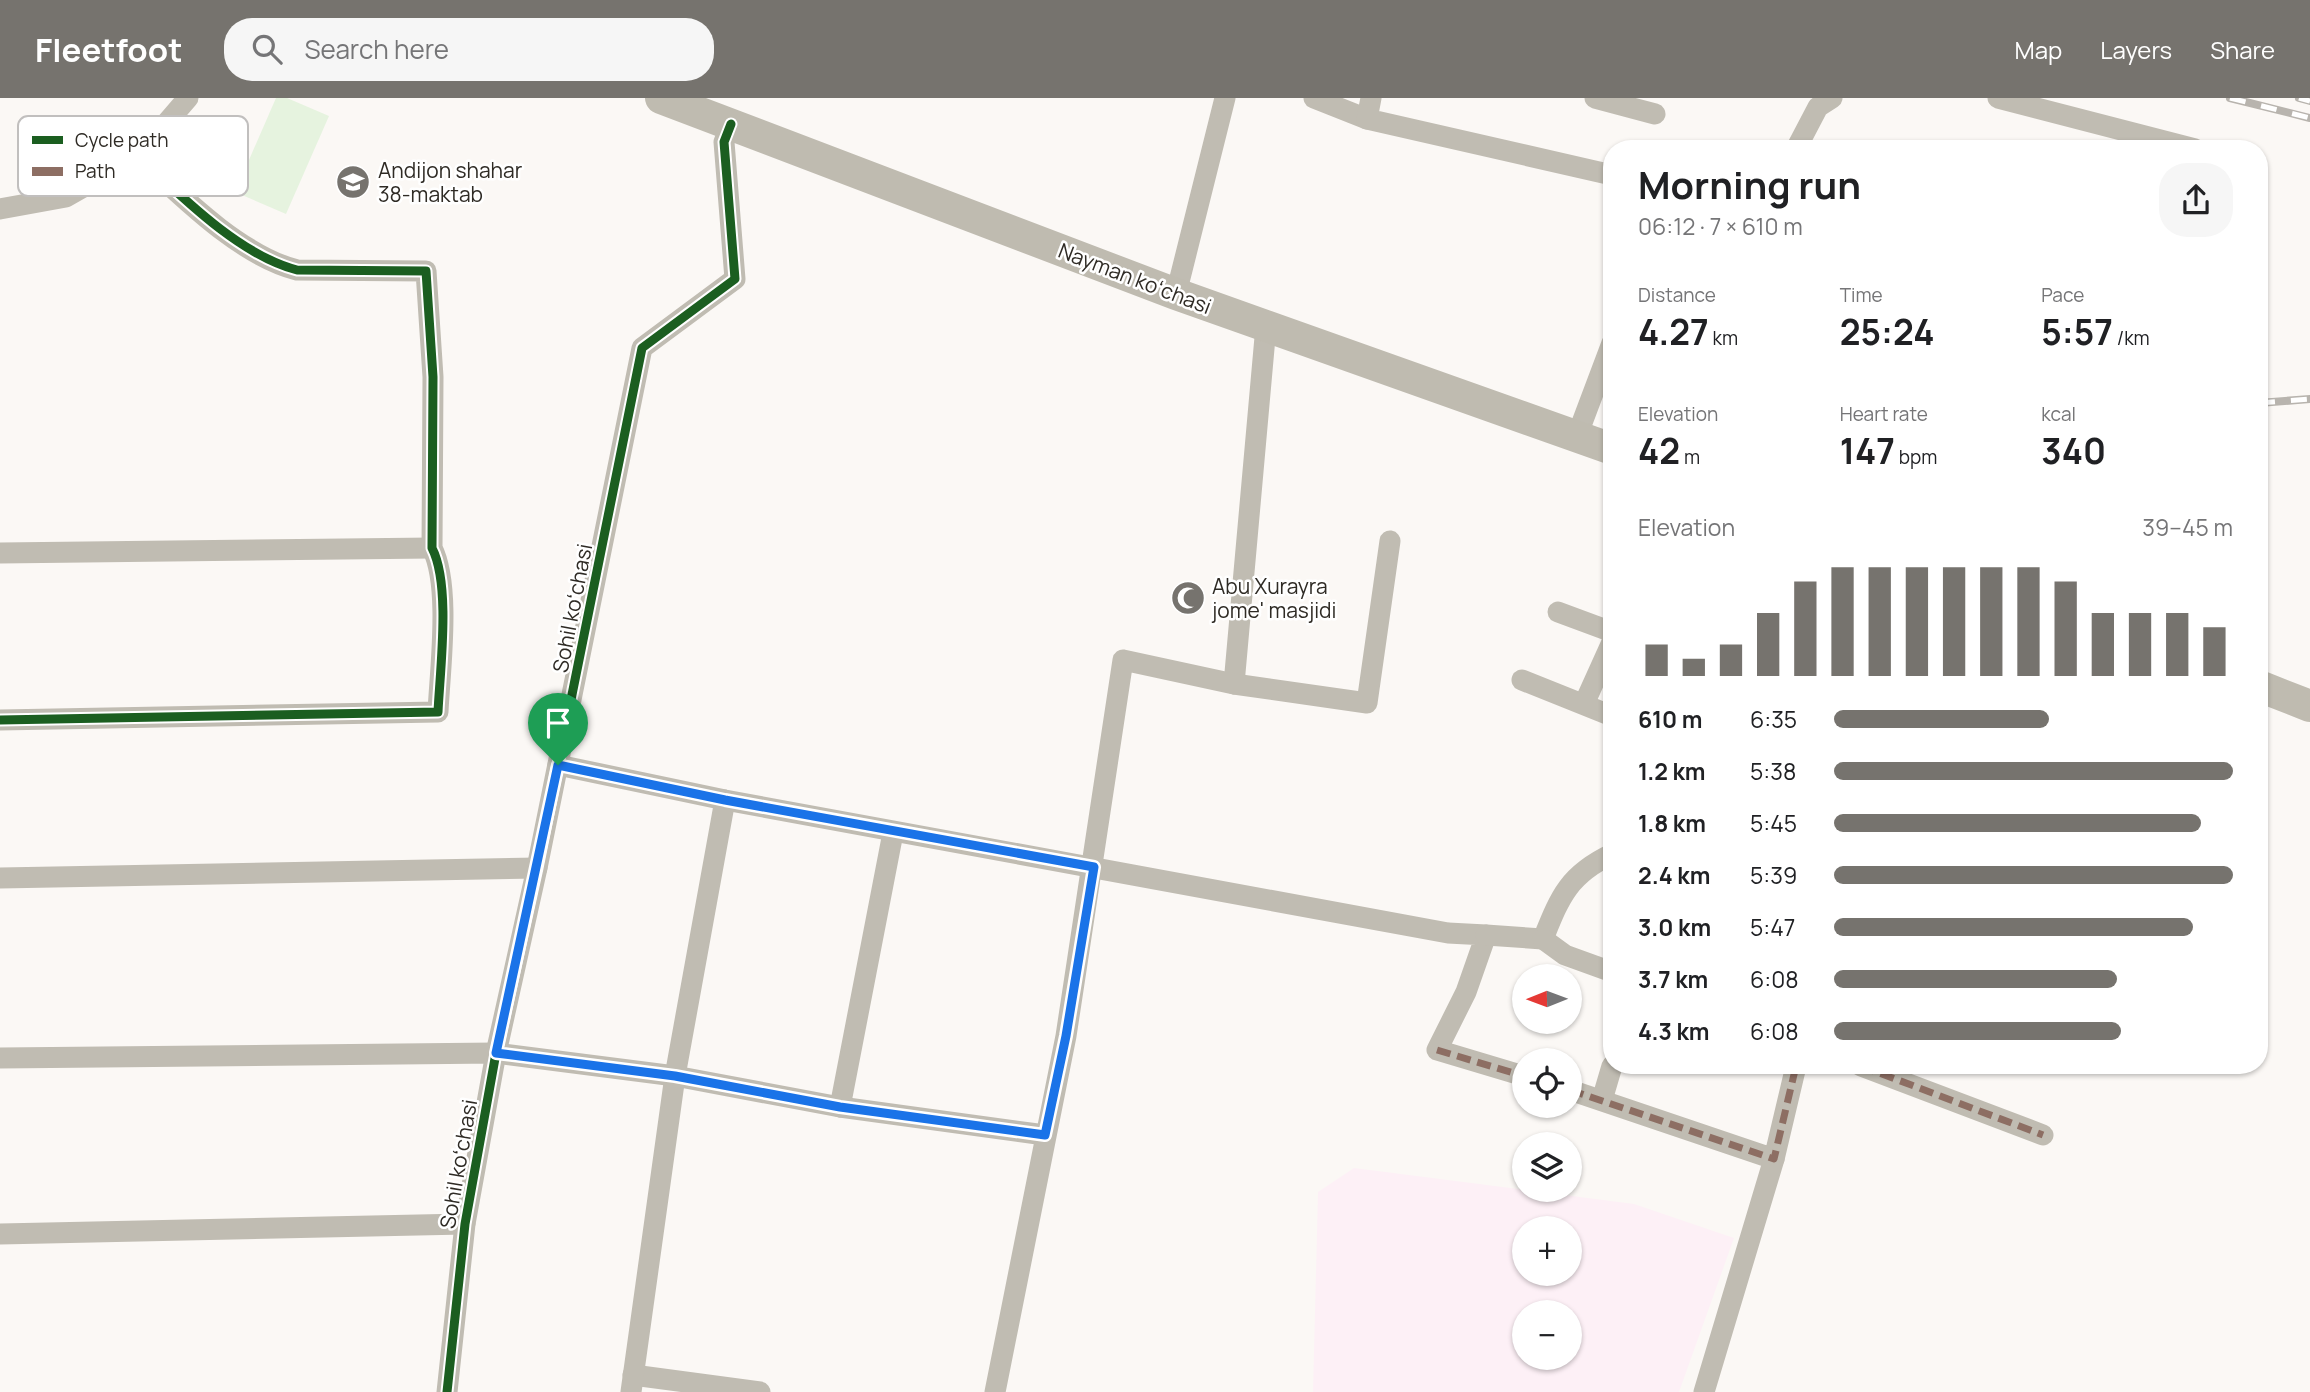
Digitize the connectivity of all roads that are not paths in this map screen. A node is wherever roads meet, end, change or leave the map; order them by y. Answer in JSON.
{"nodes":[{"id":1,"x":188,"y":98,"type":"edge"},
{"id":2,"x":1225,"y":98,"type":"edge"},
{"id":3,"x":1314,"y":98,"type":"edge"},
{"id":4,"x":1595,"y":98,"type":"edge"},
{"id":5,"x":1832,"y":98,"type":"edge"},
{"id":6,"x":1998,"y":98,"type":"edge"},
{"id":7,"x":675,"y":101,"type":"edge"},
{"id":8,"x":1369,"y":108,"type":"edge"},
{"id":9,"x":1655,"y":114,"type":"dead end"},
{"id":10,"x":172,"y":116,"type":"edge"},
{"id":11,"x":731,"y":124,"type":"junction"},
{"id":12,"x":1801,"y":140,"type":"edge"},
{"id":13,"x":2160,"y":140,"type":"edge"},
{"id":14,"x":1603,"y":173,"type":"edge"},
{"id":15,"x":68,"y":196,"type":"edge"},
{"id":16,"x":182,"y":196,"type":"edge"},
{"id":17,"x":0,"y":209,"type":"edge"},
{"id":18,"x":1176,"y":294,"type":"junction"},
{"id":19,"x":1266,"y":326,"type":"junction"},
{"id":20,"x":1603,"y":367,"type":"edge"},
{"id":21,"x":1577,"y":436,"type":"junction"},
{"id":22,"x":1603,"y":446,"type":"edge"},
{"id":23,"x":1390,"y":541,"type":"dead end"},
{"id":24,"x":432,"y":548,"type":"junction"},
{"id":25,"x":0,"y":553,"type":"edge"},
{"id":26,"x":1559,"y":612,"type":"dead end"},
{"id":27,"x":1603,"y":629,"type":"edge"},
{"id":28,"x":1603,"y":662,"type":"edge"},
{"id":29,"x":1522,"y":680,"type":"dead end"},
{"id":30,"x":1234,"y":684,"type":"junction"},
{"id":31,"x":2268,"y":690,"type":"edge"},
{"id":32,"x":1584,"y":704,"type":"junction"},
{"id":33,"x":2310,"y":706,"type":"edge"},
{"id":34,"x":1603,"y":712,"type":"edge"},
{"id":35,"x":0,"y":720,"type":"edge"},
{"id":36,"x":558,"y":765,"type":"junction"},
{"id":37,"x":725,"y":800,"type":"junction"},
{"id":38,"x":892,"y":838,"type":"dead end"},
{"id":39,"x":1603,"y":859,"type":"edge"},
{"id":40,"x":1094,"y":867,"type":"junction"},
{"id":41,"x":537,"y":869,"type":"junction"},
{"id":42,"x":0,"y":878,"type":"edge"},
{"id":43,"x":1486,"y":935,"type":"junction"},
{"id":44,"x":1543,"y":939,"type":"junction"},
{"id":45,"x":1603,"y":969,"type":"edge"},
{"id":46,"x":496,"y":1053,"type":"junction"},
{"id":47,"x":0,"y":1058,"type":"edge"},
{"id":48,"x":1512,"y":1072,"type":"edge"},
{"id":49,"x":1610,"y":1074,"type":"edge"},
{"id":50,"x":1794,"y":1074,"type":"edge"},
{"id":51,"x":1882,"y":1074,"type":"edge"},
{"id":52,"x":675,"y":1076,"type":"junction"},
{"id":53,"x":1582,"y":1094,"type":"edge"},
{"id":54,"x":1602,"y":1100,"type":"junction"},
{"id":55,"x":840,"y":1107,"type":"junction"},
{"id":56,"x":1045,"y":1135,"type":"junction"},
{"id":57,"x":2043,"y":1135,"type":"dead end"},
{"id":58,"x":1774,"y":1159,"type":"junction"},
{"id":59,"x":465,"y":1224,"type":"junction"},
{"id":60,"x":0,"y":1234,"type":"edge"},
{"id":61,"x":632,"y":1384,"type":"edge"},
{"id":62,"x":447,"y":1392,"type":"edge"},
{"id":63,"x":760,"y":1392,"type":"edge"},
{"id":64,"x":995,"y":1392,"type":"edge"},
{"id":65,"x":1704,"y":1392,"type":"edge"}],
"edges":[{"from":1,"to":10,"type":"street"},
{"from":2,"to":18,"type":"street"},
{"from":3,"to":8,"type":"street"},
{"from":4,"to":9,"type":"street"},
{"from":5,"to":12,"type":"street"},
{"from":6,"to":13,"type":"street"},
{"from":7,"to":11,"type":"main road","name":"Nayman koʻchasi"},
{"from":8,"to":14,"type":"street"},
{"from":11,"to":18,"type":"main road","name":"Nayman koʻchasi"},
{"from":11,"to":36,"type":"street","name":"Sohil koʻchasi"},
{"from":15,"to":17,"type":"street"},
{"from":16,"to":24,"type":"street"},
{"from":18,"to":19,"type":"main road","name":"Nayman koʻchasi"},
{"from":19,"to":21,"type":"main road","name":"Nayman koʻchasi"},
{"from":19,"to":30,"type":"street"},
{"from":20,"to":21,"type":"street"},
{"from":21,"to":22,"type":"main road","name":"Nayman koʻchasi"},
{"from":23,"to":30,"type":"street"},
{"from":24,"to":25,"type":"street"},
{"from":24,"to":35,"type":"street"},
{"from":26,"to":27,"type":"street"},
{"from":28,"to":32,"type":"street"},
{"from":29,"to":32,"type":"street"},
{"from":30,"to":40,"type":"street"},
{"from":31,"to":33,"type":"main road"},
{"from":32,"to":34,"type":"street"},
{"from":36,"to":37,"type":"street"},
{"from":36,"to":41,"type":"street","name":"Sohil koʻchasi"},
{"from":37,"to":40,"type":"street"},
{"from":37,"to":52,"type":"street"},
{"from":38,"to":55,"type":"street"},
{"from":39,"to":44,"type":"street"},
{"from":40,"to":43,"type":"street"},
{"from":40,"to":56,"type":"street"},
{"from":41,"to":42,"type":"street"},
{"from":41,"to":46,"type":"street","name":"Sohil koʻchasi"},
{"from":43,"to":44,"type":"street"},
{"from":43,"to":48,"type":"street"},
{"from":44,"to":45,"type":"street"},
{"from":46,"to":47,"type":"street"},
{"from":46,"to":52,"type":"street"},
{"from":46,"to":59,"type":"street","name":"Sohil koʻchasi"},
{"from":49,"to":54,"type":"street"},
{"from":50,"to":58,"type":"street"},
{"from":51,"to":57,"type":"street"},
{"from":52,"to":55,"type":"street"},
{"from":52,"to":61,"type":"street"},
{"from":53,"to":54,"type":"street"},
{"from":54,"to":58,"type":"street"},
{"from":55,"to":56,"type":"street"},
{"from":56,"to":64,"type":"street"},
{"from":58,"to":65,"type":"street"},
{"from":59,"to":60,"type":"street"},
{"from":59,"to":62,"type":"street","name":"Sohil koʻchasi"},
{"from":61,"to":63,"type":"street"}]}
